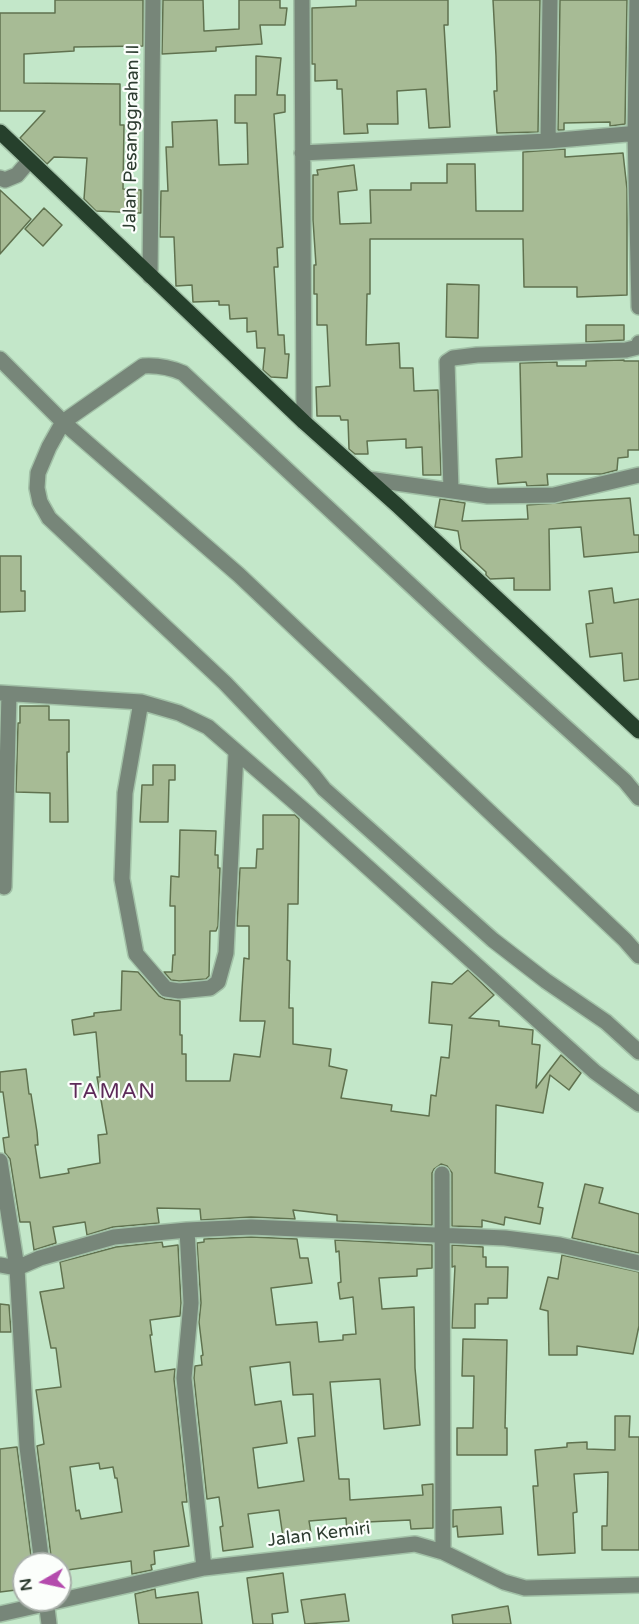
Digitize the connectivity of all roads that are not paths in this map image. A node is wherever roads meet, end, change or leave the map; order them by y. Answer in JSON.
{"nodes":[{"id":1,"x":153,"y":0,"type":"edge"},
{"id":2,"x":302,"y":0,"type":"edge"},
{"id":3,"x":550,"y":0,"type":"edge"},
{"id":4,"x":637,"y":0,"type":"edge"},
{"id":5,"x":0,"y":132,"type":"edge"},
{"id":6,"x":637,"y":133,"type":"edge"},
{"id":7,"x":548,"y":141,"type":"junction"},
{"id":8,"x":302,"y":153,"type":"junction"},
{"id":9,"x":29,"y":161,"type":"junction"},
{"id":10,"x":0,"y":178,"type":"edge"},
{"id":11,"x":150,"y":276,"type":"junction"},
{"id":12,"x":639,"y":307,"type":"edge"},
{"id":13,"x":639,"y":343,"type":"edge"},
{"id":14,"x":0,"y":358,"type":"edge"},
{"id":15,"x":63,"y":422,"type":"junction"},
{"id":16,"x":304,"y":422,"type":"junction"},
{"id":17,"x":639,"y":475,"type":"edge"},
{"id":18,"x":368,"y":479,"type":"junction"},
{"id":19,"x":452,"y":490,"type":"junction"},
{"id":20,"x":4,"y":694,"type":"edge"},
{"id":21,"x":141,"y":702,"type":"junction"},
{"id":22,"x":639,"y":731,"type":"edge"},
{"id":23,"x":236,"y":753,"type":"junction"},
{"id":24,"x":639,"y":798,"type":"edge"},
{"id":25,"x":4,"y":887,"type":"dead end"},
{"id":26,"x":639,"y":957,"type":"edge"},
{"id":27,"x":639,"y":1052,"type":"edge"},
{"id":28,"x":639,"y":1104,"type":"edge"},
{"id":29,"x":0,"y":1161,"type":"edge"},
{"id":30,"x":442,"y":1174,"type":"dead end"},
{"id":31,"x":187,"y":1230,"type":"junction"},
{"id":32,"x":441,"y":1237,"type":"junction"},
{"id":33,"x":639,"y":1263,"type":"edge"},
{"id":34,"x":0,"y":1265,"type":"edge"},
{"id":35,"x":17,"y":1268,"type":"junction"},
{"id":36,"x":40,"y":1552,"type":"edge"},
{"id":37,"x":443,"y":1552,"type":"junction"},
{"id":38,"x":204,"y":1568,"type":"junction"},
{"id":39,"x":639,"y":1585,"type":"edge"},
{"id":40,"x":72,"y":1597,"type":"edge"}],
"edges":[{"from":1,"to":11,"type":"street","name":"Jalan Pesanggrahan II"},
{"from":2,"to":8,"type":"street"},
{"from":3,"to":7,"type":"street"},
{"from":4,"to":6,"type":"street"},
{"from":5,"to":9,"type":"main road"},
{"from":6,"to":7,"type":"street"},
{"from":6,"to":12,"type":"street"},
{"from":7,"to":8,"type":"street"},
{"from":8,"to":16,"type":"street"},
{"from":9,"to":10,"type":"street"},
{"from":9,"to":11,"type":"main road"},
{"from":11,"to":16,"type":"main road"},
{"from":13,"to":19,"type":"street"},
{"from":14,"to":15,"type":"street"},
{"from":15,"to":24,"type":"street"},
{"from":15,"to":26,"type":"street"},
{"from":15,"to":27,"type":"street"},
{"from":16,"to":18,"type":"main road"},
{"from":17,"to":19,"type":"street"},
{"from":18,"to":19,"type":"street"},
{"from":18,"to":22,"type":"main road"},
{"from":20,"to":21,"type":"street"},
{"from":20,"to":25,"type":"street"},
{"from":21,"to":23,"type":"street"},
{"from":21,"to":23,"type":"street"},
{"from":23,"to":28,"type":"street"},
{"from":29,"to":35,"type":"street"},
{"from":30,"to":32,"type":"street"},
{"from":31,"to":32,"type":"street"},
{"from":31,"to":35,"type":"street"},
{"from":31,"to":38,"type":"street"},
{"from":32,"to":33,"type":"street"},
{"from":32,"to":37,"type":"street"},
{"from":34,"to":35,"type":"street"},
{"from":35,"to":36,"type":"street"},
{"from":37,"to":38,"type":"street","name":"Jalan Kemiri"},
{"from":37,"to":39,"type":"street","name":"Jalan Kemiri"},
{"from":38,"to":40,"type":"street","name":"Jalan Kemiri"}]}
